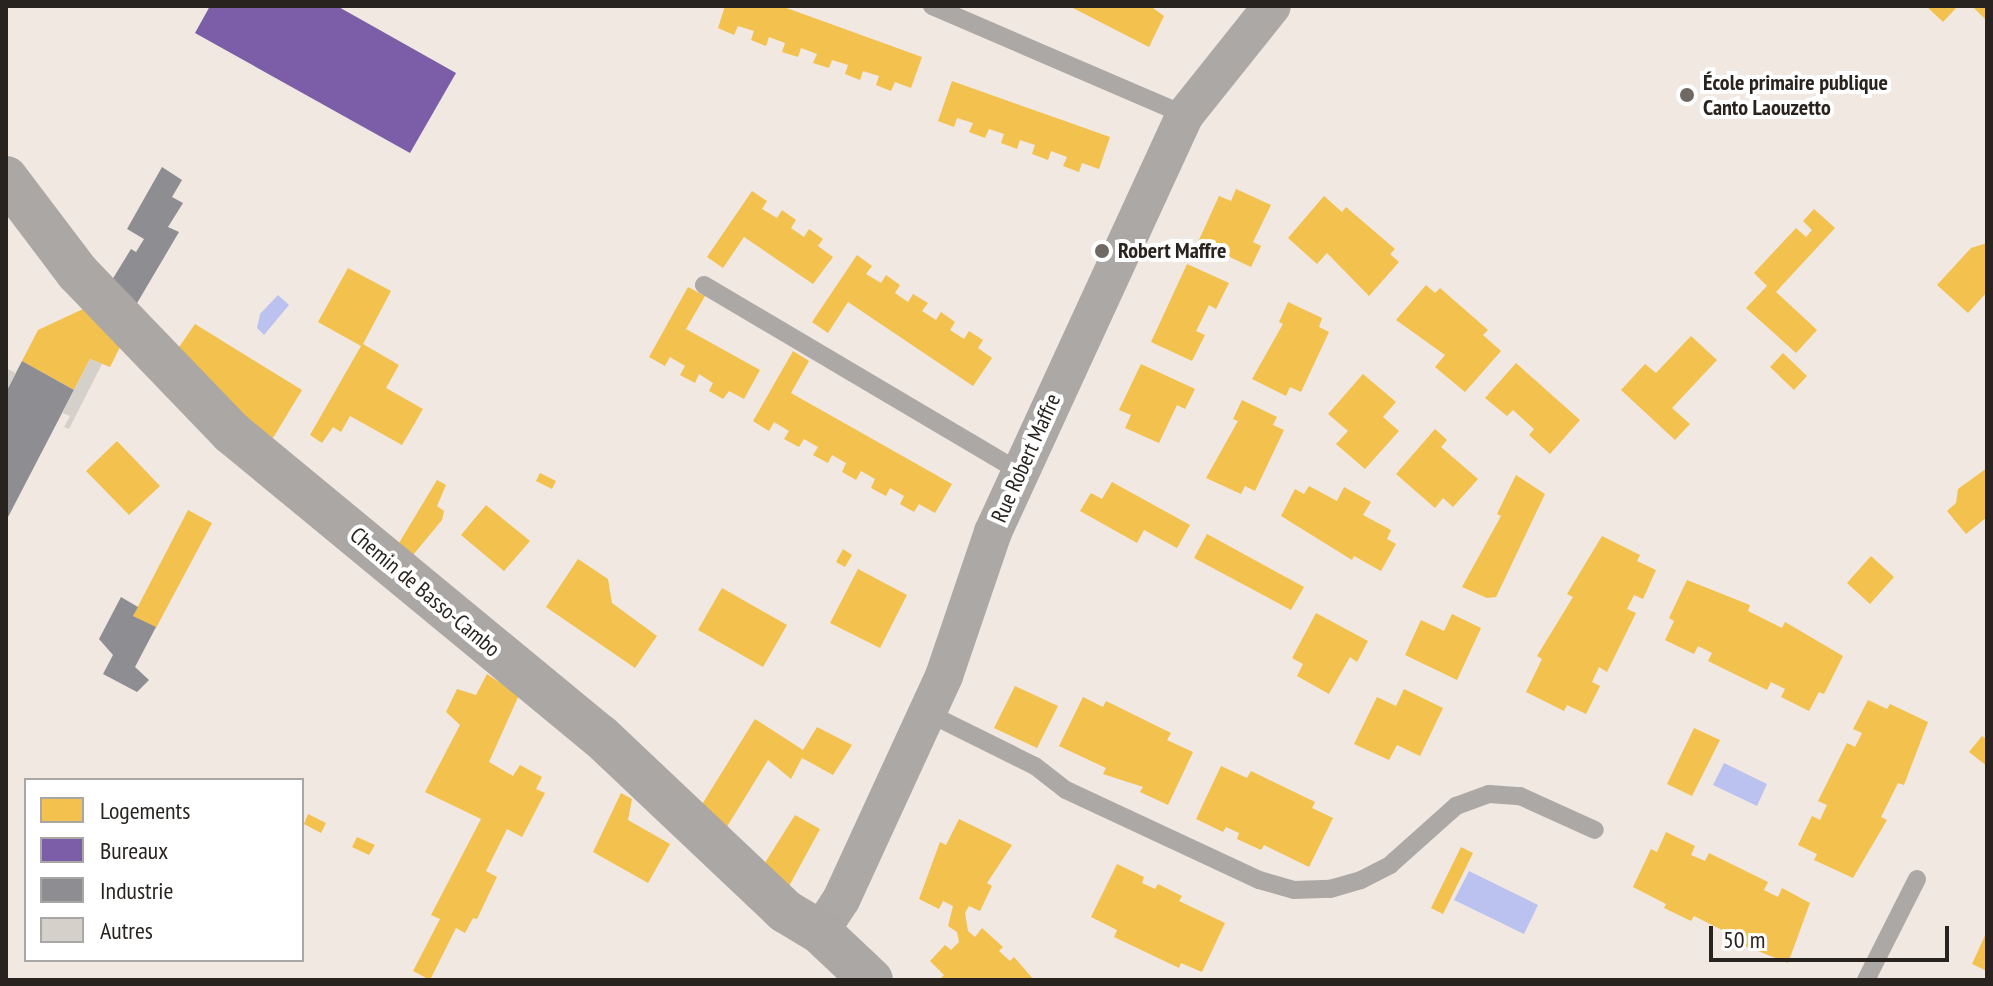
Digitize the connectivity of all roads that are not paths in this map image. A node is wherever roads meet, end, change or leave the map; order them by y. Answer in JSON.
{"nodes":[{"id":1,"x":932,"y":6,"type":"edge"},
{"id":2,"x":1272,"y":6,"type":"edge"},
{"id":3,"x":1185,"y":115,"type":"junction"},
{"id":4,"x":9,"y":186,"type":"edge"},
{"id":5,"x":704,"y":285,"type":"dead end"},
{"id":6,"x":1020,"y":472,"type":"junction"},
{"id":7,"x":926,"y":712,"type":"junction"},
{"id":8,"x":1595,"y":830,"type":"dead end"},
{"id":9,"x":1917,"y":879,"type":"dead end"},
{"id":10,"x":820,"y":932,"type":"junction"},
{"id":11,"x":871,"y":980,"type":"edge"},
{"id":12,"x":1866,"y":980,"type":"edge"}],
"edges":[{"from":1,"to":3,"type":"lane"},
{"from":2,"to":3,"type":"street","name":"Rue Robert Maffre"},
{"from":3,"to":6,"type":"street","name":"Rue Robert Maffre"},
{"from":4,"to":10,"type":"street","name":"Chemin de Basso-Cambo"},
{"from":5,"to":6,"type":"lane"},
{"from":6,"to":7,"type":"street","name":"Rue Robert Maffre"},
{"from":7,"to":8,"type":"lane"},
{"from":7,"to":10,"type":"street","name":"Rue Robert Maffre"},
{"from":9,"to":12,"type":"lane"},
{"from":10,"to":11,"type":"street","name":"Chemin de Basso-Cambo"}]}
